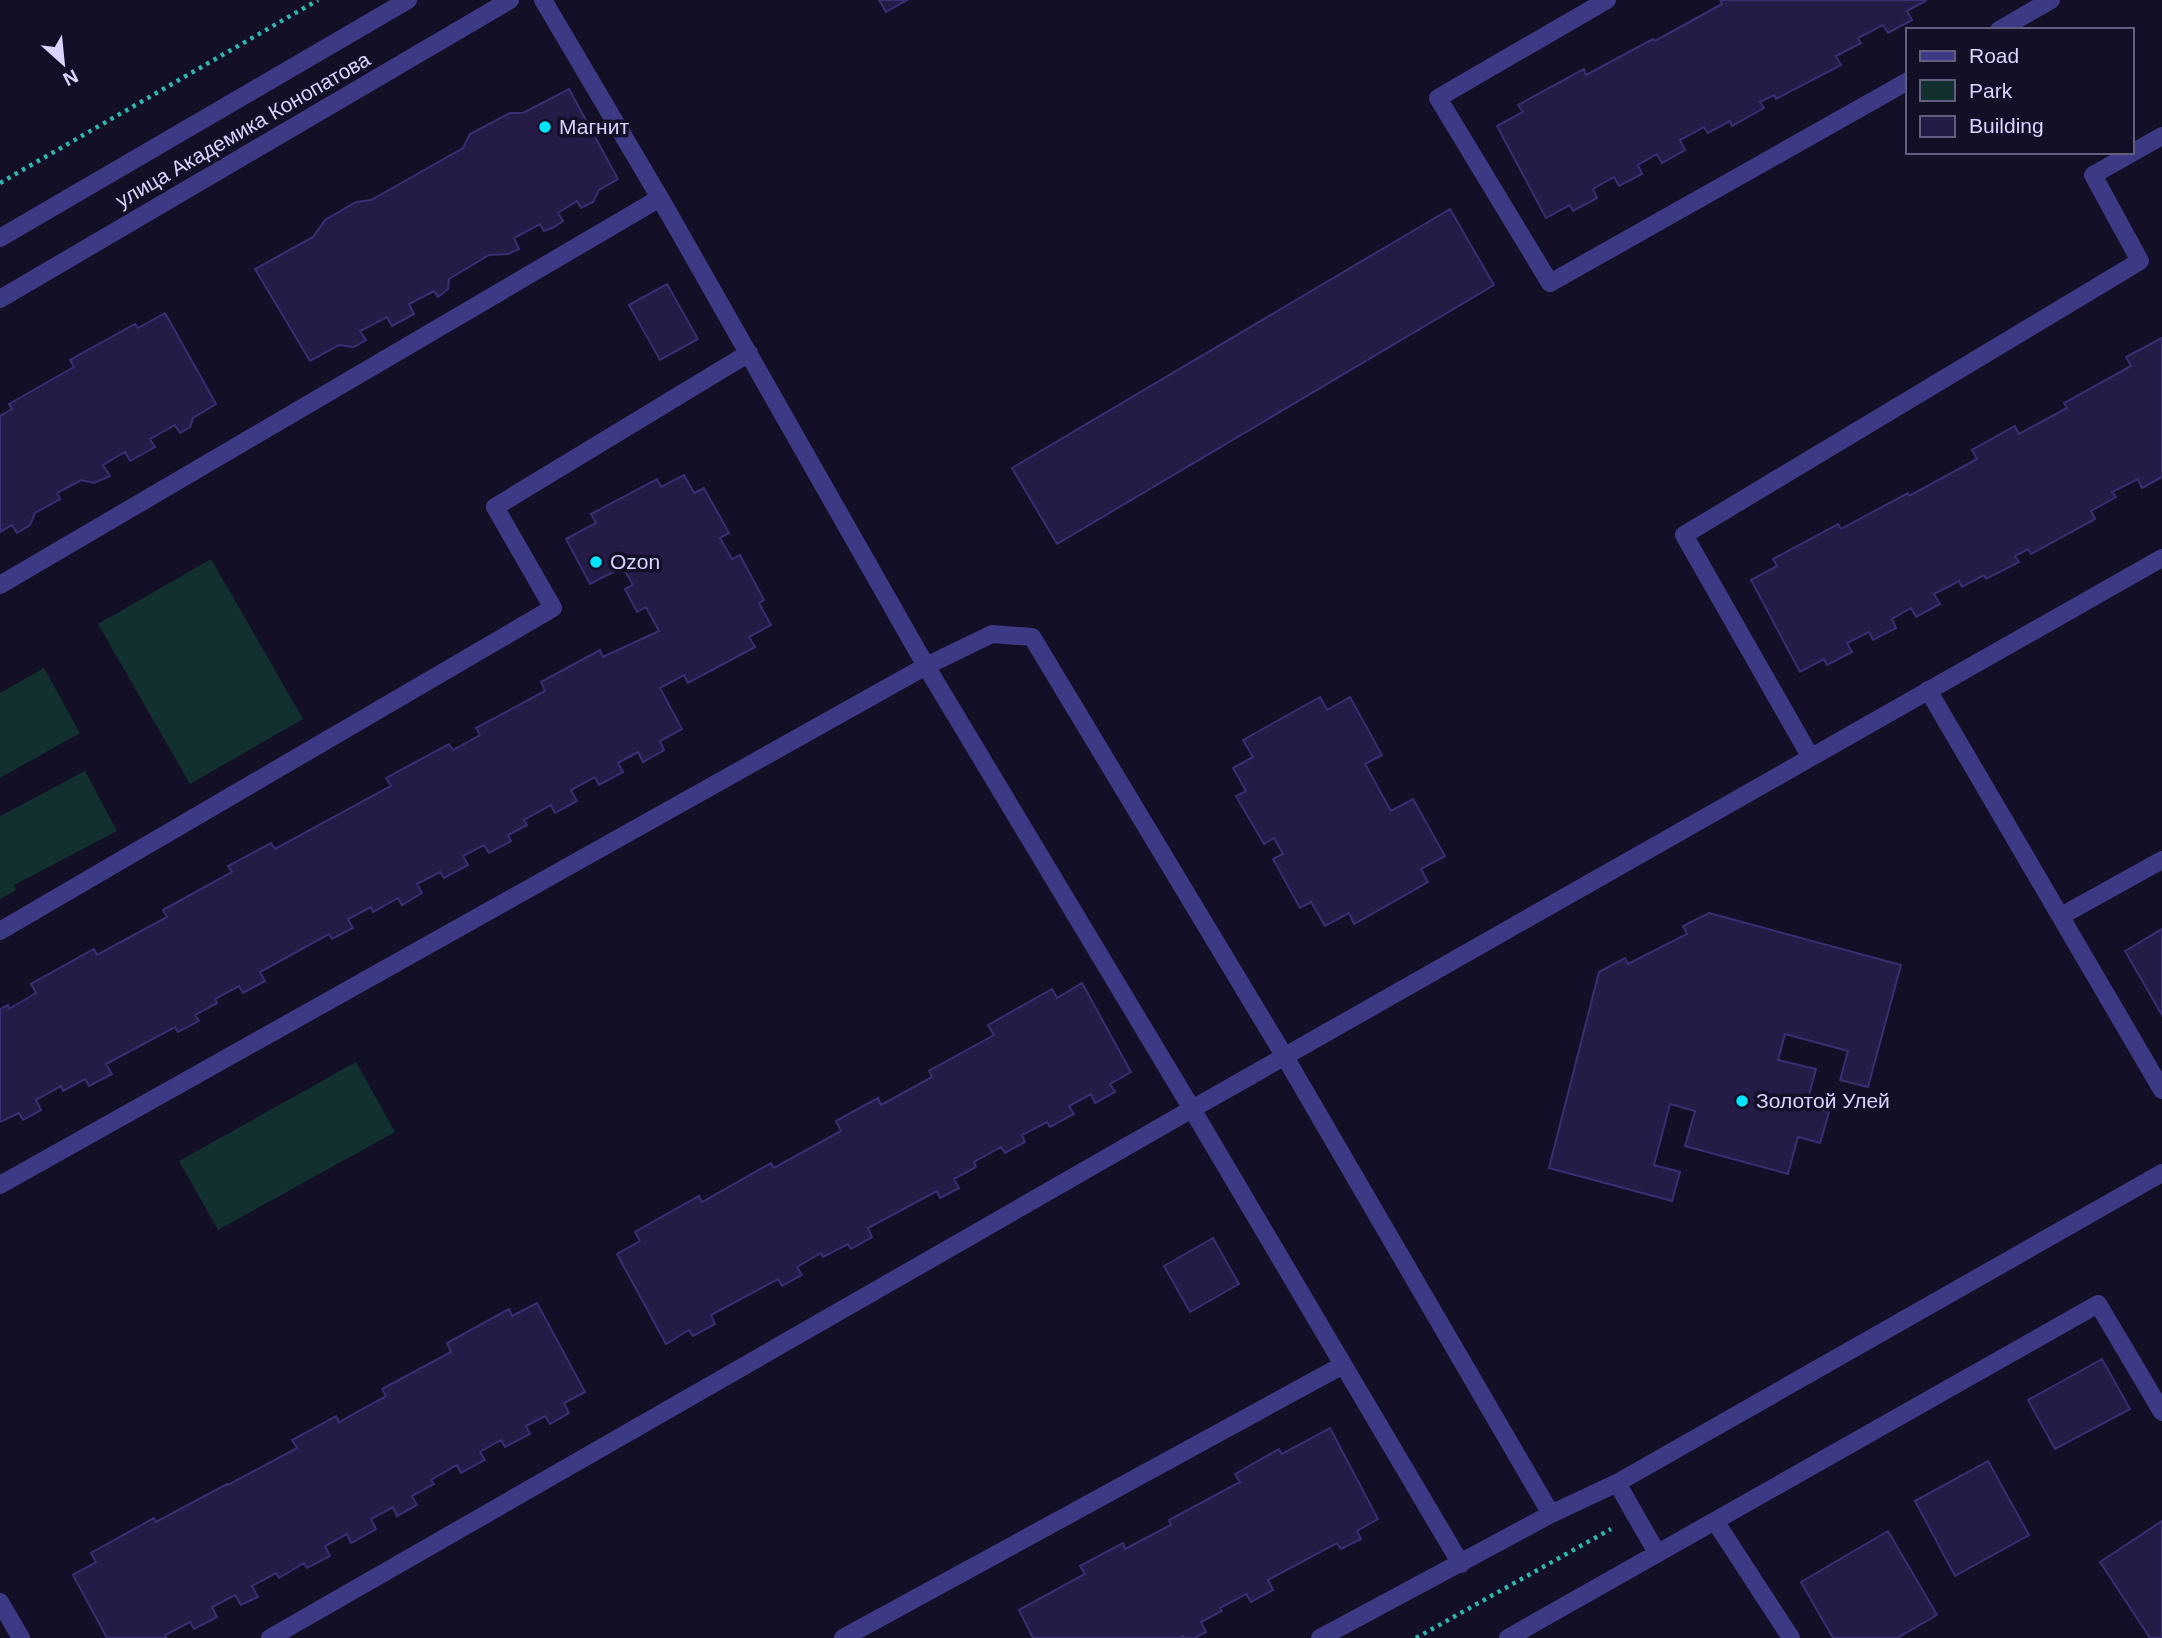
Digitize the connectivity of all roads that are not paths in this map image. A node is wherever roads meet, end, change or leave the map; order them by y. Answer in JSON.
{"nodes":[{"id":1,"x":408,"y":0,"type":"edge"},
{"id":2,"x":510,"y":0,"type":"edge"},
{"id":3,"x":543,"y":0,"type":"edge"},
{"id":4,"x":1607,"y":0,"type":"edge"},
{"id":5,"x":2051,"y":0,"type":"edge"},
{"id":6,"x":2002,"y":28,"type":"edge"},
{"id":7,"x":1906,"y":82,"type":"edge"},
{"id":8,"x":2162,"y":136,"type":"edge"},
{"id":9,"x":2134,"y":152,"type":"edge"},
{"id":10,"x":2130,"y":154,"type":"edge"},
{"id":11,"x":660,"y":198,"type":"junction"},
{"id":12,"x":0,"y":238,"type":"edge"},
{"id":13,"x":0,"y":299,"type":"edge"},
{"id":14,"x":748,"y":353,"type":"junction"},
{"id":15,"x":2162,"y":558,"type":"edge"},
{"id":16,"x":0,"y":585,"type":"edge"},
{"id":17,"x":926,"y":666,"type":"junction"},
{"id":18,"x":1928,"y":690,"type":"junction"},
{"id":19,"x":1810,"y":756,"type":"junction"},
{"id":20,"x":2162,"y":860,"type":"edge"},
{"id":21,"x":2061,"y":916,"type":"junction"},
{"id":22,"x":0,"y":931,"type":"edge"},
{"id":23,"x":1285,"y":1057,"type":"junction"},
{"id":24,"x":2162,"y":1090,"type":"edge"},
{"id":25,"x":1192,"y":1109,"type":"junction"},
{"id":26,"x":2162,"y":1173,"type":"edge"},
{"id":27,"x":0,"y":1185,"type":"edge"},
{"id":28,"x":1343,"y":1365,"type":"junction"},
{"id":29,"x":2162,"y":1412,"type":"edge"},
{"id":30,"x":1617,"y":1483,"type":"junction"},
{"id":31,"x":1551,"y":1514,"type":"junction"},
{"id":32,"x":1715,"y":1521,"type":"junction"},
{"id":33,"x":1657,"y":1553,"type":"junction"},
{"id":34,"x":1461,"y":1564,"type":"junction"},
{"id":35,"x":0,"y":1602,"type":"edge"},
{"id":36,"x":21,"y":1638,"type":"edge"},
{"id":37,"x":270,"y":1638,"type":"edge"},
{"id":38,"x":843,"y":1638,"type":"edge"},
{"id":39,"x":1320,"y":1638,"type":"edge"},
{"id":40,"x":1507,"y":1638,"type":"edge"},
{"id":41,"x":1791,"y":1638,"type":"edge"}],
"edges":[{"from":1,"to":12,"type":"street","name":"улица Академика Конопатова"},
{"from":2,"to":13,"type":"street","name":"улица Академика Конопатова"},
{"from":3,"to":11,"type":"street"},
{"from":4,"to":7,"type":"street"},
{"from":5,"to":6,"type":"street"},
{"from":8,"to":9,"type":"street"},
{"from":10,"to":19,"type":"street"},
{"from":11,"to":14,"type":"street"},
{"from":11,"to":16,"type":"street"},
{"from":14,"to":17,"type":"street"},
{"from":14,"to":22,"type":"street"},
{"from":15,"to":18,"type":"street"},
{"from":17,"to":23,"type":"street"},
{"from":17,"to":25,"type":"street"},
{"from":17,"to":27,"type":"street"},
{"from":18,"to":19,"type":"street"},
{"from":18,"to":21,"type":"street"},
{"from":19,"to":23,"type":"street"},
{"from":20,"to":21,"type":"street"},
{"from":21,"to":24,"type":"street"},
{"from":23,"to":25,"type":"street"},
{"from":23,"to":31,"type":"street"},
{"from":25,"to":28,"type":"street"},
{"from":25,"to":37,"type":"street"},
{"from":26,"to":30,"type":"street"},
{"from":28,"to":34,"type":"street"},
{"from":28,"to":38,"type":"street"},
{"from":29,"to":32,"type":"street"},
{"from":30,"to":31,"type":"street"},
{"from":30,"to":33,"type":"street"},
{"from":31,"to":34,"type":"street"},
{"from":32,"to":33,"type":"street"},
{"from":32,"to":41,"type":"street"},
{"from":33,"to":40,"type":"street"},
{"from":34,"to":39,"type":"street"},
{"from":35,"to":36,"type":"street"}]}
